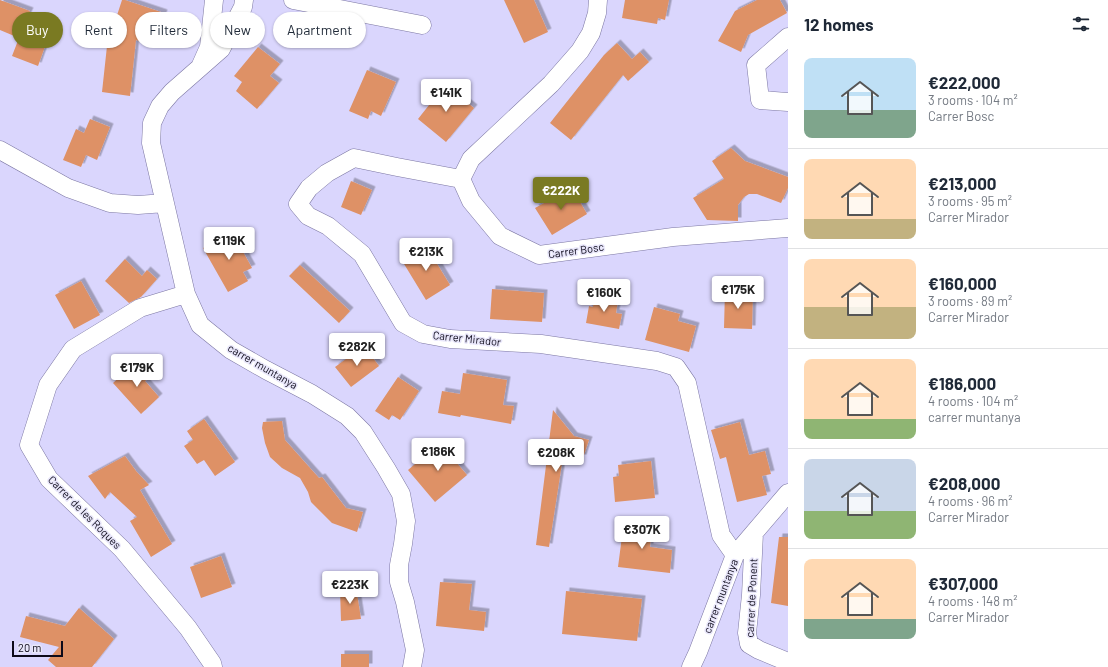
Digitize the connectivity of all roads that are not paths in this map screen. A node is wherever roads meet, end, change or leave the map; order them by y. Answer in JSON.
{"nodes":[{"id":1,"x":214,"y":0,"type":"edge"},
{"id":2,"x":244,"y":0,"type":"edge"},
{"id":3,"x":293,"y":0,"type":"edge"},
{"id":4,"x":598,"y":0,"type":"edge"},
{"id":5,"x":422,"y":26,"type":"dead end"},
{"id":6,"x":788,"y":37,"type":"edge"},
{"id":7,"x":200,"y":67,"type":"junction"},
{"id":8,"x":788,"y":102,"type":"edge"},
{"id":9,"x":0,"y":150,"type":"edge"},
{"id":10,"x":461,"y":179,"type":"junction"},
{"id":11,"x":165,"y":203,"type":"junction"},
{"id":12,"x":788,"y":228,"type":"edge"},
{"id":13,"x":186,"y":294,"type":"junction"},
{"id":14,"x":788,"y":493,"type":"edge"},
{"id":15,"x":754,"y":533,"type":"junction"},
{"id":16,"x":735,"y":555,"type":"junction"},
{"id":17,"x":788,"y":662,"type":"edge"},
{"id":18,"x":213,"y":667,"type":"edge"},
{"id":19,"x":412,"y":667,"type":"edge"},
{"id":20,"x":691,"y":667,"type":"edge"}],
"edges":[{"from":1,"to":7,"type":"street"},
{"from":2,"to":7,"type":"street","name":"carrer muntanya"},
{"from":3,"to":5,"type":"street"},
{"from":4,"to":10,"type":"street"},
{"from":6,"to":8,"type":"street"},
{"from":7,"to":11,"type":"street","name":"carrer muntanya"},
{"from":9,"to":11,"type":"street"},
{"from":10,"to":12,"type":"street","name":"Carrer Bosc"},
{"from":10,"to":16,"type":"street","name":"Carrer Mirador"},
{"from":11,"to":13,"type":"street","name":"carrer muntanya"},
{"from":13,"to":18,"type":"street","name":"Carrer de les Roques"},
{"from":13,"to":19,"type":"street","name":"carrer muntanya"},
{"from":14,"to":15,"type":"street","name":"carrer muntanya"},
{"from":15,"to":16,"type":"street","name":"carrer muntanya"},
{"from":15,"to":17,"type":"street","name":"carrer de Ponent"},
{"from":16,"to":20,"type":"street","name":"carrer muntanya"}]}
